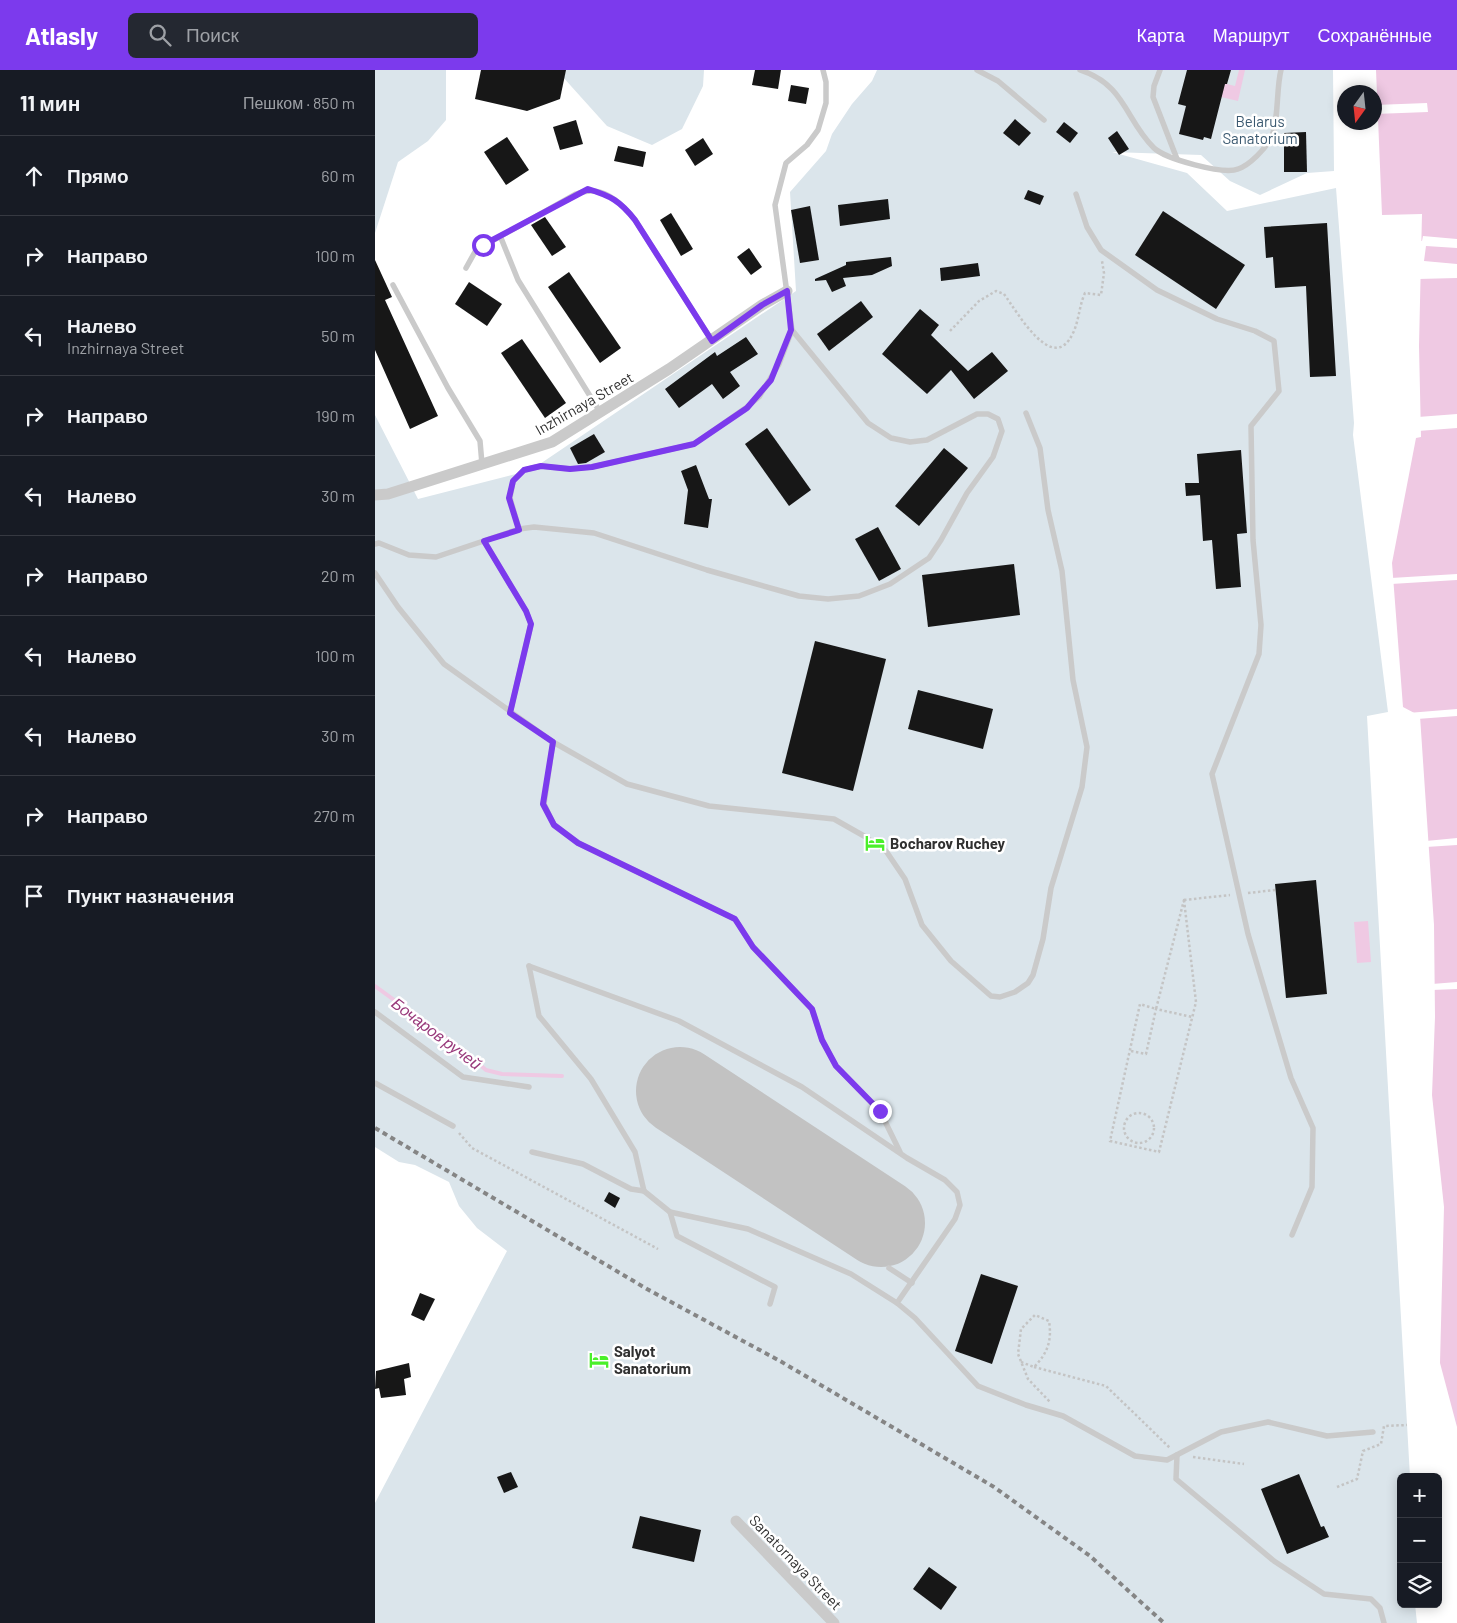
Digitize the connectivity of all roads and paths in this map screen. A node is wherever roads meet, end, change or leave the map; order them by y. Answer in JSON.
{"nodes":[{"id":1,"x":823,"y":70,"type":"edge"},
{"id":2,"x":977,"y":70,"type":"edge"},
{"id":3,"x":1080,"y":70,"type":"edge"},
{"id":4,"x":1160,"y":70,"type":"edge"},
{"id":5,"x":1281,"y":70,"type":"edge"},
{"id":6,"x":1044,"y":120,"type":"dead end"},
{"id":7,"x":1177,"y":160,"type":"junction"},
{"id":8,"x":1076,"y":194,"type":"dead end"},
{"id":9,"x":501,"y":238,"type":"junction"},
{"id":10,"x":1101,"y":250,"type":"junction"},
{"id":11,"x":466,"y":268,"type":"dead end"},
{"id":12,"x":393,"y":285,"type":"dead end"},
{"id":13,"x":787,"y":291,"type":"junction"},
{"id":14,"x":791,"y":330,"type":"junction"},
{"id":15,"x":950,"y":331,"type":"dead end"},
{"id":16,"x":712,"y":341,"type":"junction"},
{"id":17,"x":600,"y":412,"type":"junction"},
{"id":18,"x":1026,"y":413,"type":"dead end"},
{"id":19,"x":482,"y":466,"type":"junction"},
{"id":20,"x":375,"y":495,"type":"edge"},
{"id":21,"x":519,"y":530,"type":"junction"},
{"id":22,"x":484,"y":541,"type":"junction"},
{"id":23,"x":375,"y":544,"type":"edge"},
{"id":24,"x":375,"y":572,"type":"edge"},
{"id":25,"x":510,"y":713,"type":"junction"},
{"id":26,"x":553,"y":742,"type":"junction"},
{"id":27,"x":1156,"y":1009,"type":"junction"},
{"id":28,"x":375,"y":1012,"type":"edge"},
{"id":29,"x":1192,"y":1017,"type":"junction"},
{"id":30,"x":1131,"y":1051,"type":"junction"},
{"id":31,"x":375,"y":1083,"type":"edge"},
{"id":32,"x":529,"y":1087,"type":"dead end"},
{"id":33,"x":453,"y":1126,"type":"joint"},
{"id":34,"x":1135,"y":1145,"type":"junction"},
{"id":35,"x":532,"y":1152,"type":"dead end"},
{"id":36,"x":900,"y":1153,"type":"junction"},
{"id":37,"x":644,"y":1191,"type":"junction"},
{"id":38,"x":670,"y":1212,"type":"junction"},
{"id":39,"x":1292,"y":1235,"type":"dead end"},
{"id":40,"x":658,"y":1249,"type":"dead end"},
{"id":41,"x":889,"y":1268,"type":"dead end"},
{"id":42,"x":912,"y":1283,"type":"junction"},
{"id":43,"x":897,"y":1303,"type":"junction"},
{"id":44,"x":770,"y":1304,"type":"dead end"},
{"id":45,"x":1021,"y":1362,"type":"junction"},
{"id":46,"x":1034,"y":1367,"type":"junction"},
{"id":47,"x":1063,"y":1416,"type":"junction"},
{"id":48,"x":1407,"y":1425,"type":"dead end"},
{"id":49,"x":1373,"y":1432,"type":"dead end"},
{"id":50,"x":1177,"y":1455,"type":"junction"},
{"id":51,"x":1244,"y":1464,"type":"dead end"},
{"id":52,"x":1337,"y":1487,"type":"dead end"},
{"id":53,"x":736,"y":1521,"type":"dead end"},
{"id":54,"x":834,"y":1623,"type":"edge"},
{"id":55,"x":1384,"y":1623,"type":"edge"}],
"edges":[{"from":1,"to":13,"type":"lane"},
{"from":2,"to":6,"type":"lane"},
{"from":3,"to":7,"type":"lane"},
{"from":4,"to":7,"type":"lane"},
{"from":5,"to":7,"type":"lane"},
{"from":8,"to":10,"type":"lane"},
{"from":9,"to":11,"type":"lane"},
{"from":9,"to":16,"type":"lane"},
{"from":9,"to":17,"type":"lane"},
{"from":10,"to":15,"type":"path"},
{"from":10,"to":39,"type":"lane"},
{"from":12,"to":19,"type":"lane"},
{"from":13,"to":14,"type":"lane"},
{"from":13,"to":16,"type":"street","name":"Inzhirnaya Street"},
{"from":14,"to":21,"type":"lane"},
{"from":14,"to":21,"type":"lane"},
{"from":16,"to":17,"type":"street","name":"Inzhirnaya Street"},
{"from":17,"to":19,"type":"street","name":"Inzhirnaya Street"},
{"from":18,"to":26,"type":"lane"},
{"from":19,"to":20,"type":"street","name":"Inzhirnaya Street"},
{"from":21,"to":22,"type":"lane"},
{"from":22,"to":23,"type":"lane"},
{"from":22,"to":25,"type":"lane"},
{"from":24,"to":25,"type":"lane"},
{"from":25,"to":26,"type":"lane"},
{"from":26,"to":36,"type":"lane"},
{"from":27,"to":29,"type":"path"},
{"from":27,"to":29,"type":"path"},
{"from":27,"to":30,"type":"path"},
{"from":27,"to":30,"type":"path"},
{"from":28,"to":32,"type":"lane"},
{"from":29,"to":34,"type":"path"},
{"from":30,"to":34,"type":"path"},
{"from":31,"to":33,"type":"lane"},
{"from":33,"to":40,"type":"path"},
{"from":34,"to":34,"type":"path"},
{"from":35,"to":37,"type":"lane"},
{"from":36,"to":37,"type":"lane"},
{"from":36,"to":42,"type":"lane"},
{"from":37,"to":38,"type":"lane"},
{"from":38,"to":43,"type":"lane"},
{"from":38,"to":44,"type":"lane"},
{"from":41,"to":42,"type":"lane"},
{"from":42,"to":43,"type":"lane"},
{"from":43,"to":47,"type":"lane"},
{"from":45,"to":46,"type":"path"},
{"from":45,"to":46,"type":"path"},
{"from":45,"to":47,"type":"path"},
{"from":46,"to":50,"type":"path"},
{"from":47,"to":50,"type":"lane"},
{"from":48,"to":52,"type":"path"},
{"from":49,"to":50,"type":"lane"},
{"from":50,"to":51,"type":"path"},
{"from":50,"to":55,"type":"lane"},
{"from":53,"to":54,"type":"street","name":"Sanatornaya Street"}]}
